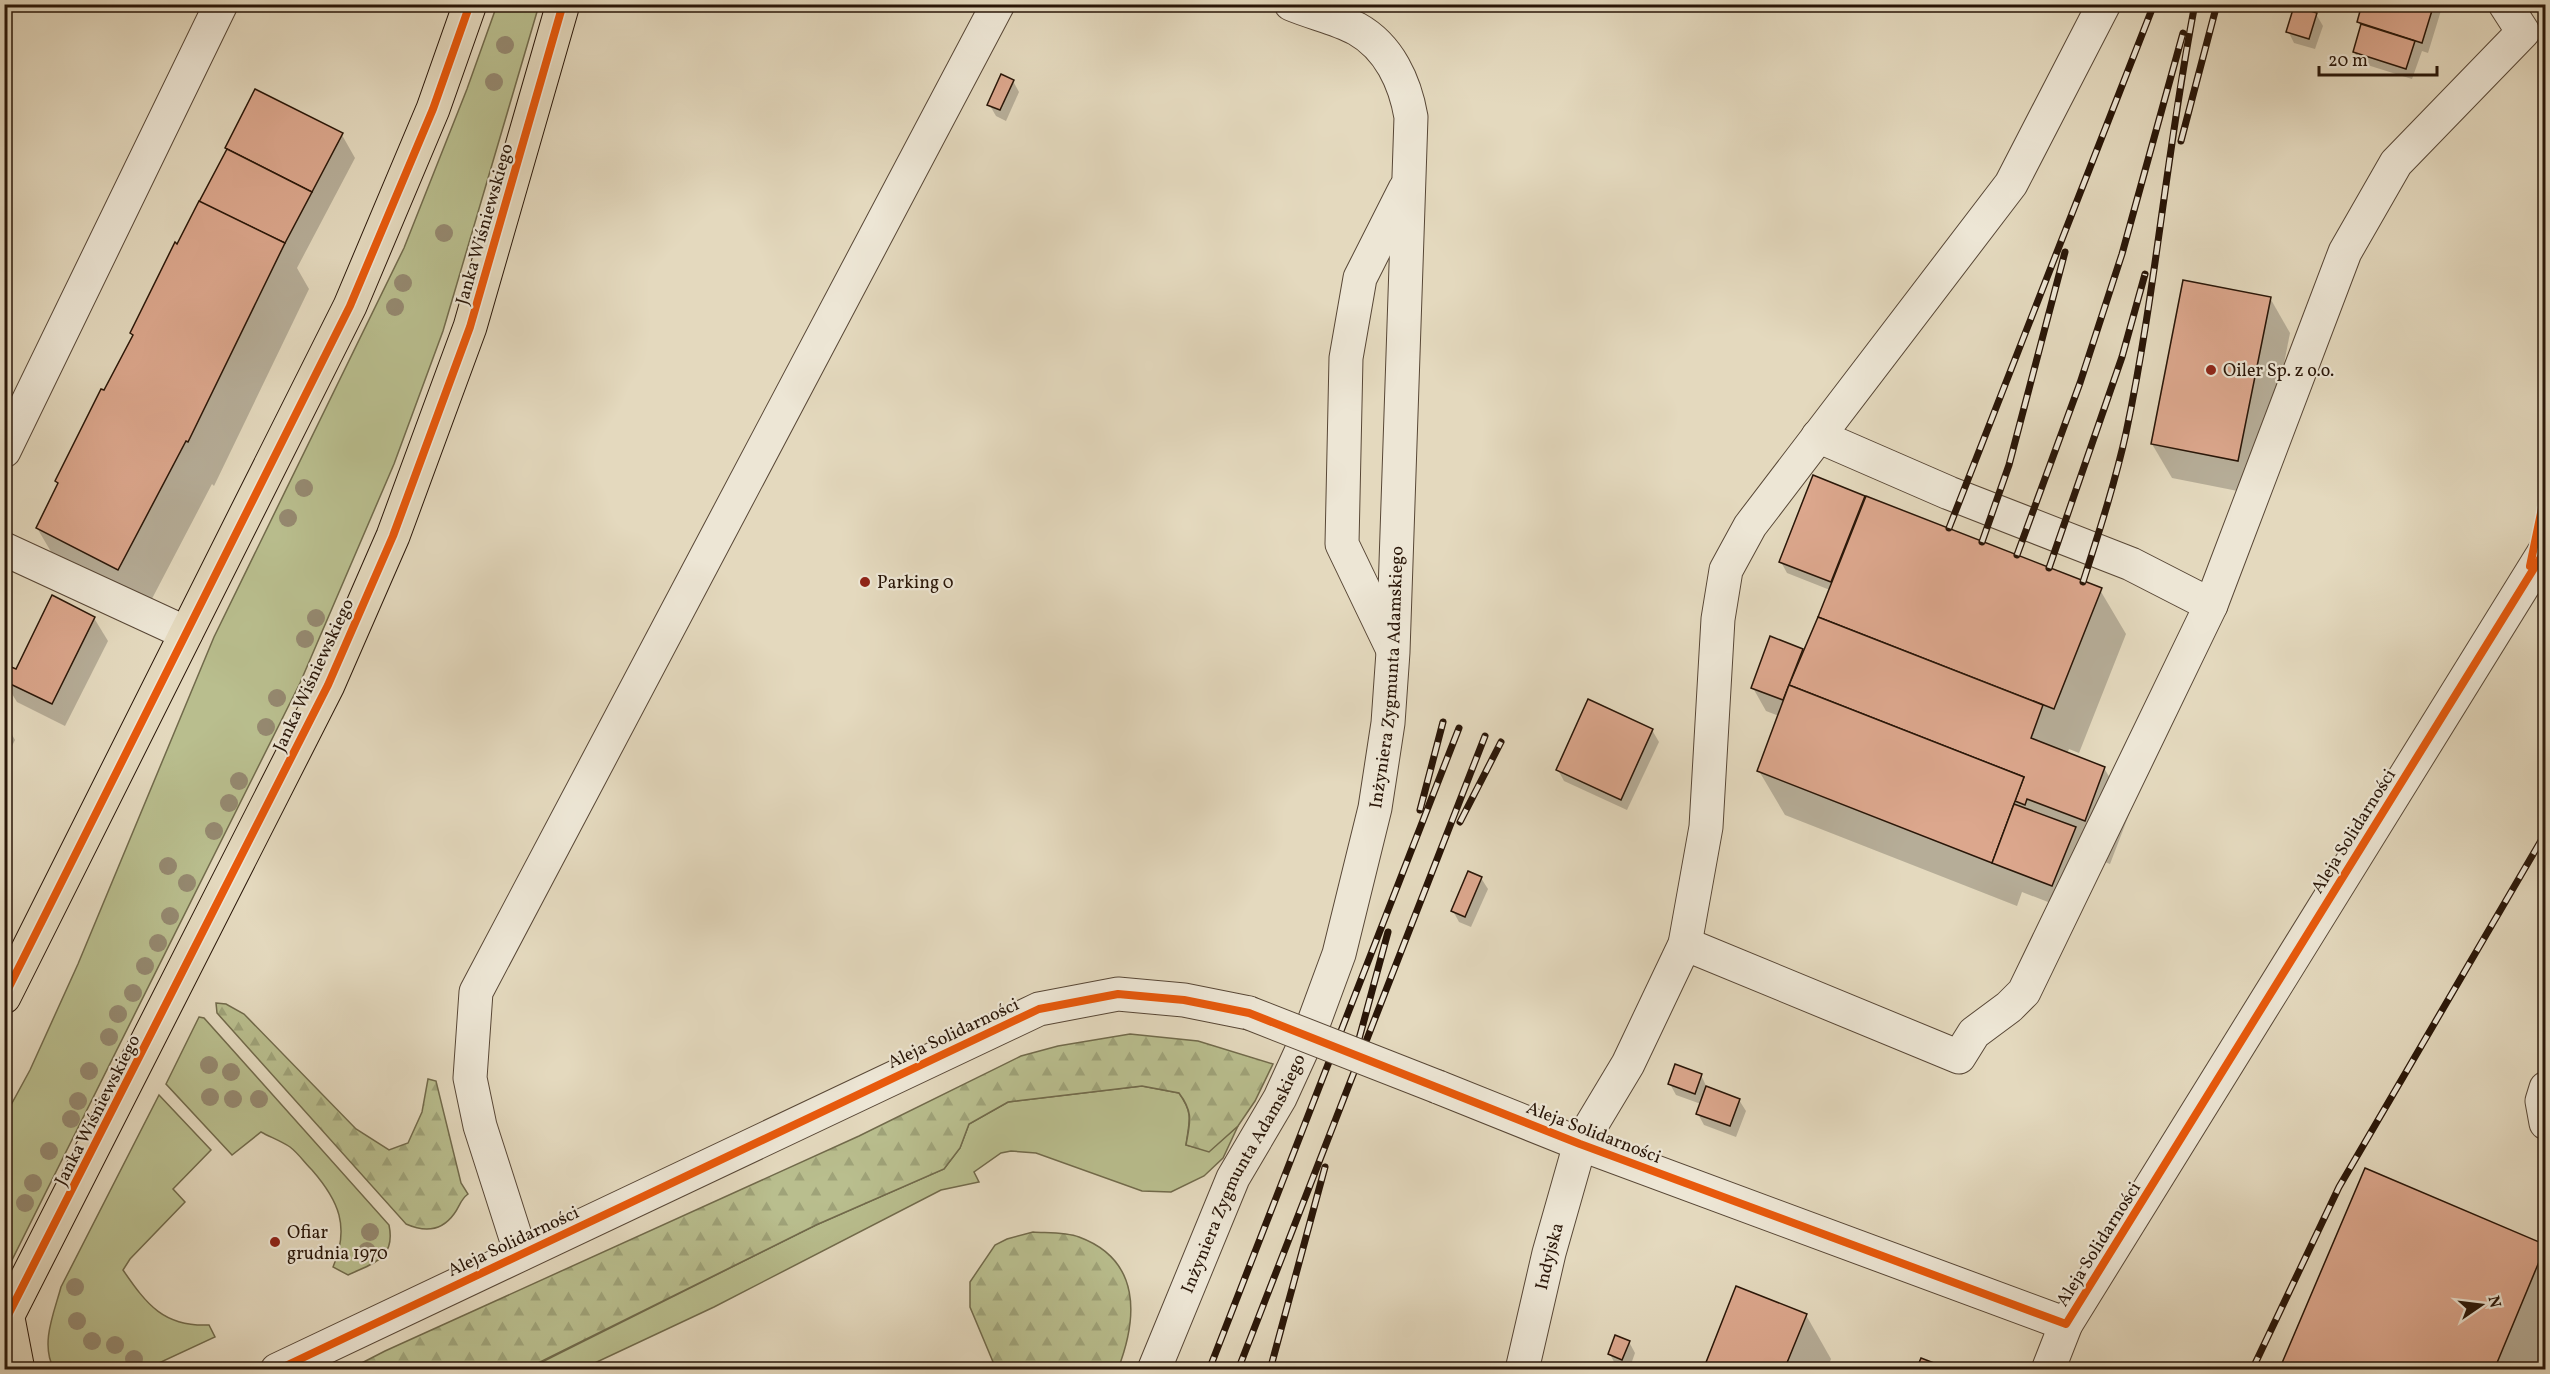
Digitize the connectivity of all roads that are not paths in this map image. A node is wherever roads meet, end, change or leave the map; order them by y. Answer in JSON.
{"nodes":[{"id":1,"x":221,"y":4,"type":"edge"},
{"id":2,"x":470,"y":4,"type":"edge"},
{"id":3,"x":563,"y":4,"type":"edge"},
{"id":4,"x":998,"y":4,"type":"edge"},
{"id":5,"x":1291,"y":4,"type":"edge"},
{"id":6,"x":2505,"y":4,"type":"edge"},
{"id":7,"x":2103,"y":5,"type":"edge"},
{"id":8,"x":2534,"y":25,"type":"edge"},
{"id":9,"x":1410,"y":180,"type":"junction"},
{"id":10,"x":1818,"y":436,"type":"junction"},
{"id":11,"x":4,"y":451,"type":"edge"},
{"id":12,"x":4,"y":549,"type":"edge"},
{"id":13,"x":2546,"y":549,"type":"edge"},
{"id":14,"x":2211,"y":605,"type":"junction"},
{"id":15,"x":186,"y":633,"type":"junction"},
{"id":16,"x":1393,"y":652,"type":"junction"},
{"id":17,"x":1685,"y":944,"type":"junction"},
{"id":18,"x":4,"y":998,"type":"edge"},
{"id":19,"x":2546,"y":1088,"type":"edge"},
{"id":20,"x":2546,"y":1123,"type":"edge"},
{"id":21,"x":1580,"y":1144,"type":"junction"},
{"id":22,"x":521,"y":1254,"type":"junction"},
{"id":23,"x":6,"y":1320,"type":"edge"},
{"id":24,"x":2066,"y":1324,"type":"junction"},
{"id":25,"x":18,"y":1370,"type":"edge"},
{"id":26,"x":277,"y":1370,"type":"edge"},
{"id":27,"x":1154,"y":1370,"type":"edge"},
{"id":28,"x":1522,"y":1370,"type":"edge"},
{"id":29,"x":2048,"y":1370,"type":"edge"}],
"edges":[{"from":1,"to":11,"type":"street"},
{"from":2,"to":15,"type":"highway"},
{"from":3,"to":23,"type":"highway","name":"Janka Wiśniewskiego"},
{"from":4,"to":22,"type":"street"},
{"from":5,"to":9,"type":"street","name":"Inżyniera Zygmunta Adamskiego"},
{"from":6,"to":8,"type":"street"},
{"from":7,"to":10,"type":"street","name":"Indyjska"},
{"from":8,"to":14,"type":"street"},
{"from":9,"to":16,"type":"street","name":"Inżyniera Zygmunta Adamskiego"},
{"from":9,"to":16,"type":"street"},
{"from":10,"to":14,"type":"street"},
{"from":10,"to":17,"type":"street","name":"Indyjska"},
{"from":12,"to":15,"type":"street"},
{"from":13,"to":24,"type":"street","name":"Aleja Solidarności"},
{"from":14,"to":17,"type":"street"},
{"from":15,"to":18,"type":"highway"},
{"from":16,"to":27,"type":"street","name":"Inżyniera Zygmunta Adamskiego"},
{"from":17,"to":21,"type":"street","name":"Indyjska"},
{"from":19,"to":20,"type":"street"},
{"from":21,"to":22,"type":"street","name":"Aleja Solidarności","bridge":true},
{"from":21,"to":24,"type":"street","name":"Aleja Solidarności"},
{"from":21,"to":28,"type":"street","name":"Indyjska"},
{"from":22,"to":26,"type":"street","name":"Aleja Solidarności"},
{"from":23,"to":25,"type":"highway"},
{"from":24,"to":29,"type":"street"}]}
